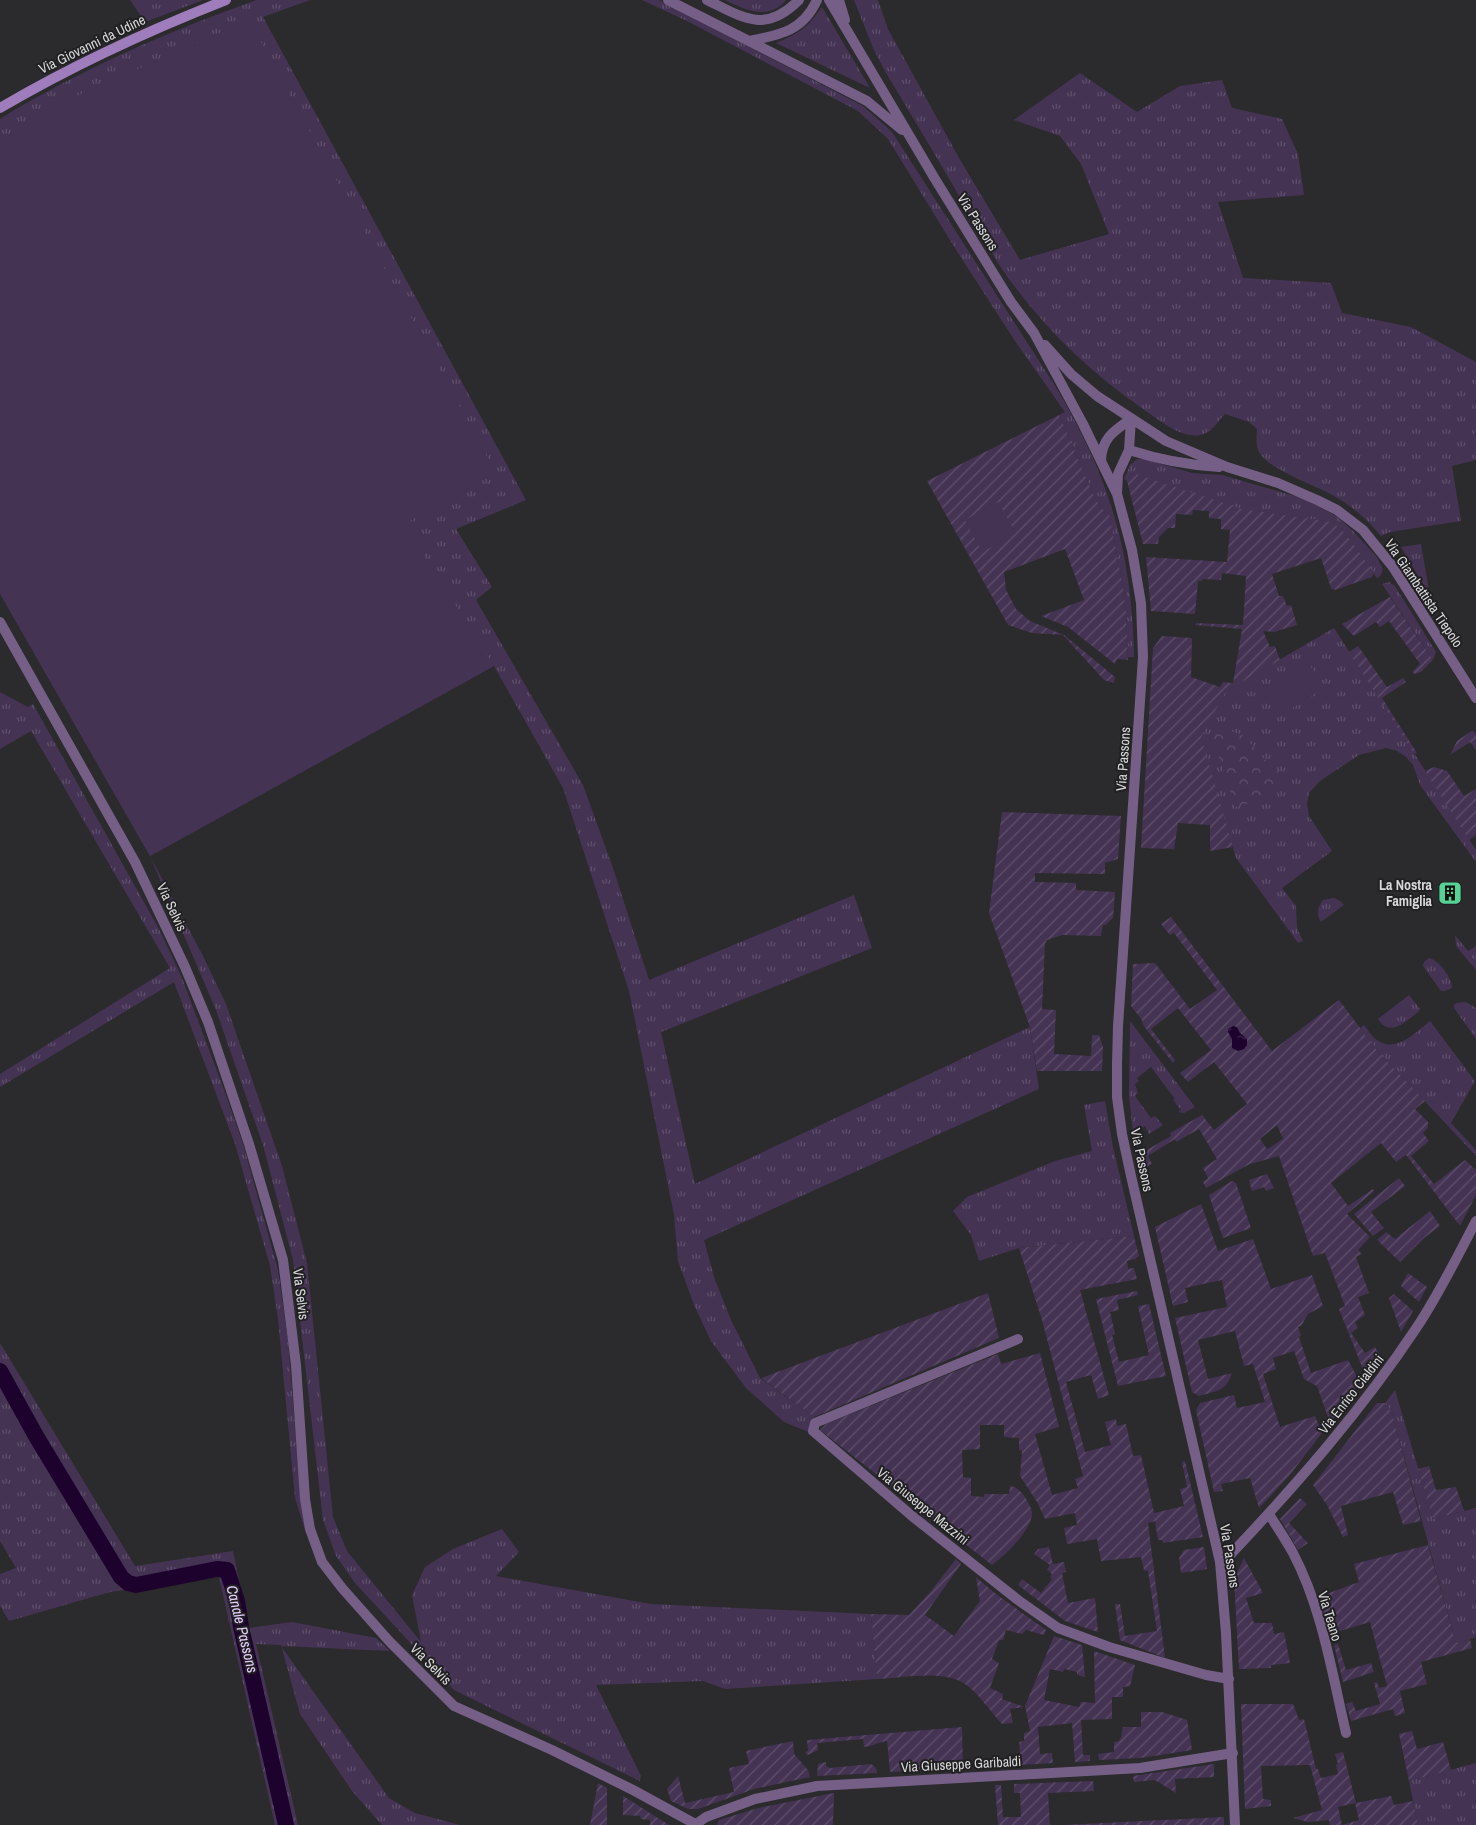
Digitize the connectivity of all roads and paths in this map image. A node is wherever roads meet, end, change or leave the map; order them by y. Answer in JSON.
{"nodes":[{"id":1,"x":226,"y":0,"type":"edge"},
{"id":2,"x":668,"y":0,"type":"edge"},
{"id":3,"x":707,"y":0,"type":"edge"},
{"id":4,"x":799,"y":0,"type":"edge"},
{"id":5,"x":817,"y":0,"type":"edge"},
{"id":6,"x":829,"y":0,"type":"edge"},
{"id":7,"x":839,"y":0,"type":"edge"},
{"id":8,"x":850,"y":38,"type":"junction"},
{"id":9,"x":749,"y":41,"type":"junction"},
{"id":10,"x":0,"y":108,"type":"edge"},
{"id":11,"x":909,"y":136,"type":"junction"},
{"id":12,"x":1034,"y":334,"type":"junction"},
{"id":13,"x":1130,"y":419,"type":"junction"},
{"id":14,"x":1129,"y":450,"type":"junction"},
{"id":15,"x":1101,"y":461,"type":"junction"},
{"id":16,"x":1228,"y":467,"type":"junction"},
{"id":17,"x":1117,"y":494,"type":"junction"},
{"id":18,"x":0,"y":622,"type":"edge"},
{"id":19,"x":1476,"y":698,"type":"edge"},
{"id":20,"x":1476,"y":1221,"type":"edge"},
{"id":21,"x":1018,"y":1339,"type":"dead end"},
{"id":22,"x":1269,"y":1514,"type":"junction"},
{"id":23,"x":1220,"y":1562,"type":"junction"},
{"id":24,"x":1229,"y":1679,"type":"junction"},
{"id":25,"x":1346,"y":1732,"type":"dead end"},
{"id":26,"x":1233,"y":1753,"type":"junction"},
{"id":27,"x":696,"y":1824,"type":"edge"},
{"id":28,"x":1235,"y":1825,"type":"edge"}],
"edges":[{"from":1,"to":10,"type":"main road","name":"Via Giovanni da Udine"},
{"from":2,"to":9,"type":"street"},
{"from":3,"to":4,"type":"street"},
{"from":5,"to":9,"type":"street"},
{"from":6,"to":8,"type":"street","name":"Via Passons"},
{"from":7,"to":8,"type":"street"},
{"from":8,"to":11,"type":"street","name":"Via Passons"},
{"from":9,"to":11,"type":"street"},
{"from":11,"to":12,"type":"street","name":"Via Passons"},
{"from":12,"to":13,"type":"street","name":"Via Giambattista Tiepolo"},
{"from":12,"to":15,"type":"street","name":"Via Passons"},
{"from":13,"to":14,"type":"street","name":"Via Passons"},
{"from":13,"to":15,"type":"street"},
{"from":13,"to":16,"type":"street","name":"Via Giambattista Tiepolo"},
{"from":14,"to":16,"type":"street","name":"Via Giambattista Tiepolo"},
{"from":14,"to":17,"type":"street","name":"Via Passons"},
{"from":15,"to":17,"type":"street","name":"Via Passons"},
{"from":16,"to":19,"type":"street","name":"Via Giambattista Tiepolo"},
{"from":17,"to":23,"type":"street","name":"Via Passons"},
{"from":18,"to":27,"type":"street","name":"Via Selvis"},
{"from":20,"to":22,"type":"street","name":"Via Enrico Cialdini"},
{"from":21,"to":24,"type":"street","name":"Via Giuseppe Mazzini"},
{"from":22,"to":23,"type":"street","name":"Via Enrico Cialdini"},
{"from":22,"to":25,"type":"street","name":"Via Teano"},
{"from":23,"to":24,"type":"street","name":"Via Passons"},
{"from":24,"to":26,"type":"street","name":"Via Passons"},
{"from":26,"to":27,"type":"street","name":"Via Giuseppe Garibaldi"},
{"from":26,"to":28,"type":"street","name":"Via Passons"}]}
